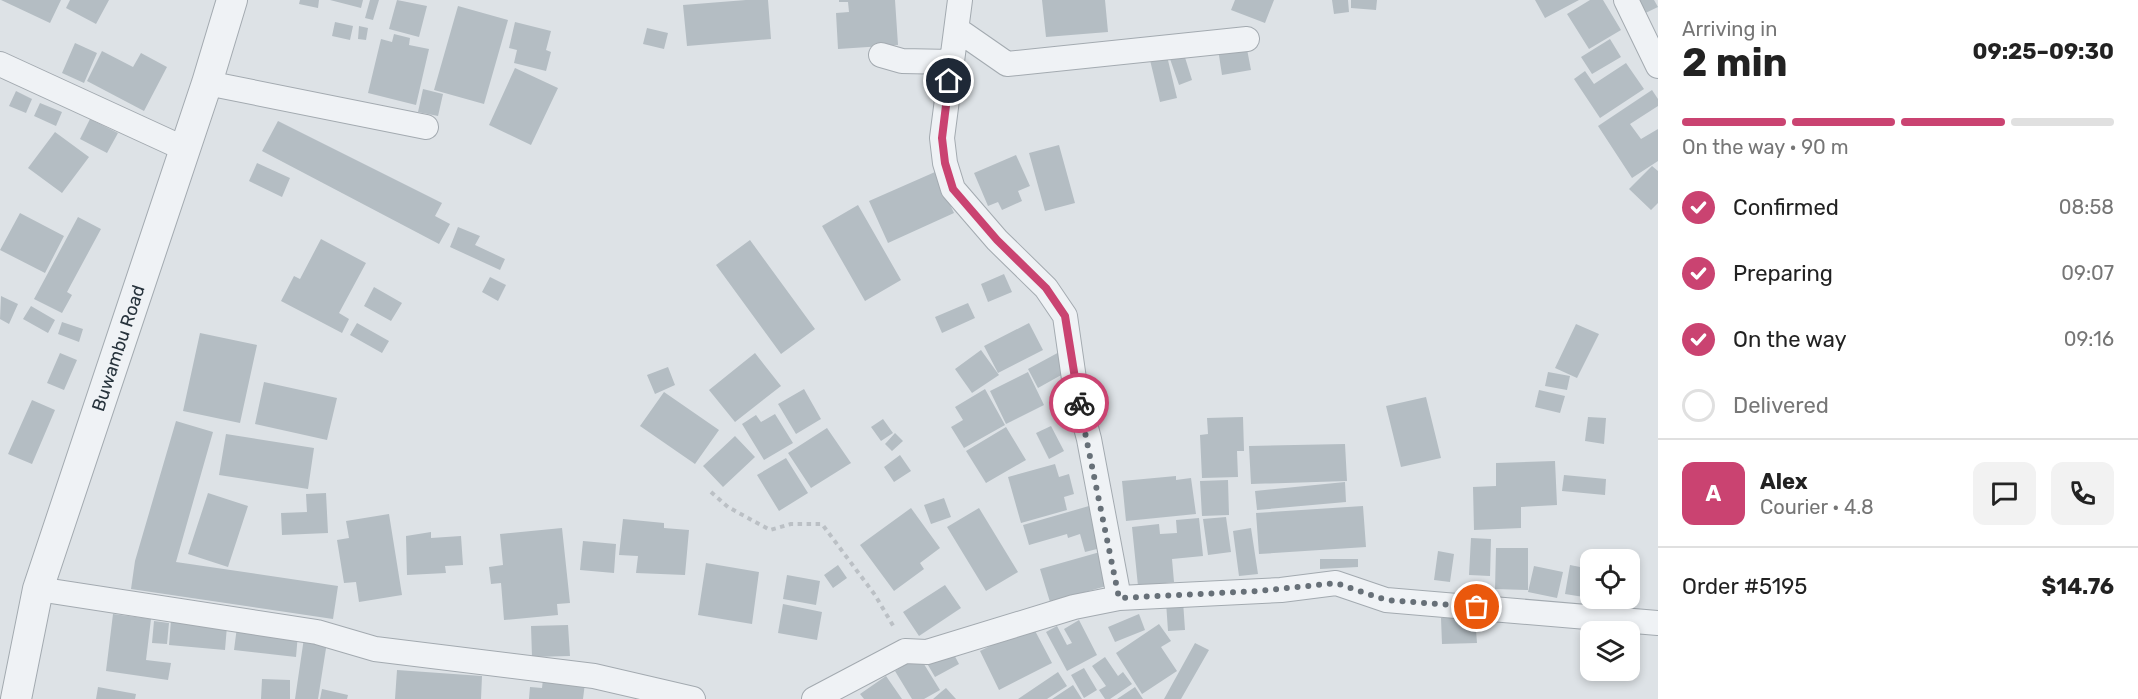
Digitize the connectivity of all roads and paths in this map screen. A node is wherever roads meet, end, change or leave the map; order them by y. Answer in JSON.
{"nodes":[{"id":1,"x":232,"y":0,"type":"edge"},
{"id":2,"x":960,"y":0,"type":"edge"},
{"id":3,"x":1626,"y":0,"type":"edge"},
{"id":4,"x":958,"y":30,"type":"junction"},
{"id":5,"x":1247,"y":39,"type":"dead end"},
{"id":6,"x":881,"y":55,"type":"dead end"},
{"id":7,"x":952,"y":62,"type":"junction"},
{"id":8,"x":0,"y":64,"type":"edge"},
{"id":9,"x":1658,"y":66,"type":"edge"},
{"id":10,"x":207,"y":83,"type":"junction"},
{"id":11,"x":426,"y":127,"type":"dead end"},
{"id":12,"x":186,"y":149,"type":"junction"},
{"id":13,"x":711,"y":492,"type":"dead end"},
{"id":14,"x":38,"y":589,"type":"junction"},
{"id":15,"x":1119,"y":598,"type":"junction"},
{"id":16,"x":1658,"y":623,"type":"edge"},
{"id":17,"x":905,"y":651,"type":"junction"},
{"id":18,"x":16,"y":699,"type":"edge"},
{"id":19,"x":693,"y":699,"type":"edge"},
{"id":20,"x":814,"y":699,"type":"edge"}],
"edges":[{"from":1,"to":10,"type":"street","name":"Buwambu Road"},
{"from":2,"to":4,"type":"street"},
{"from":3,"to":9,"type":"street"},
{"from":4,"to":5,"type":"street"},
{"from":4,"to":7,"type":"street"},
{"from":6,"to":7,"type":"street"},
{"from":7,"to":15,"type":"street"},
{"from":8,"to":12,"type":"street"},
{"from":10,"to":11,"type":"street"},
{"from":10,"to":12,"type":"street","name":"Buwambu Road"},
{"from":12,"to":14,"type":"street","name":"Buwambu Road"},
{"from":13,"to":17,"type":"path"},
{"from":14,"to":18,"type":"street","name":"Buwambu Road"},
{"from":14,"to":19,"type":"street"},
{"from":15,"to":16,"type":"street"},
{"from":15,"to":17,"type":"street"},
{"from":17,"to":20,"type":"street"}]}
